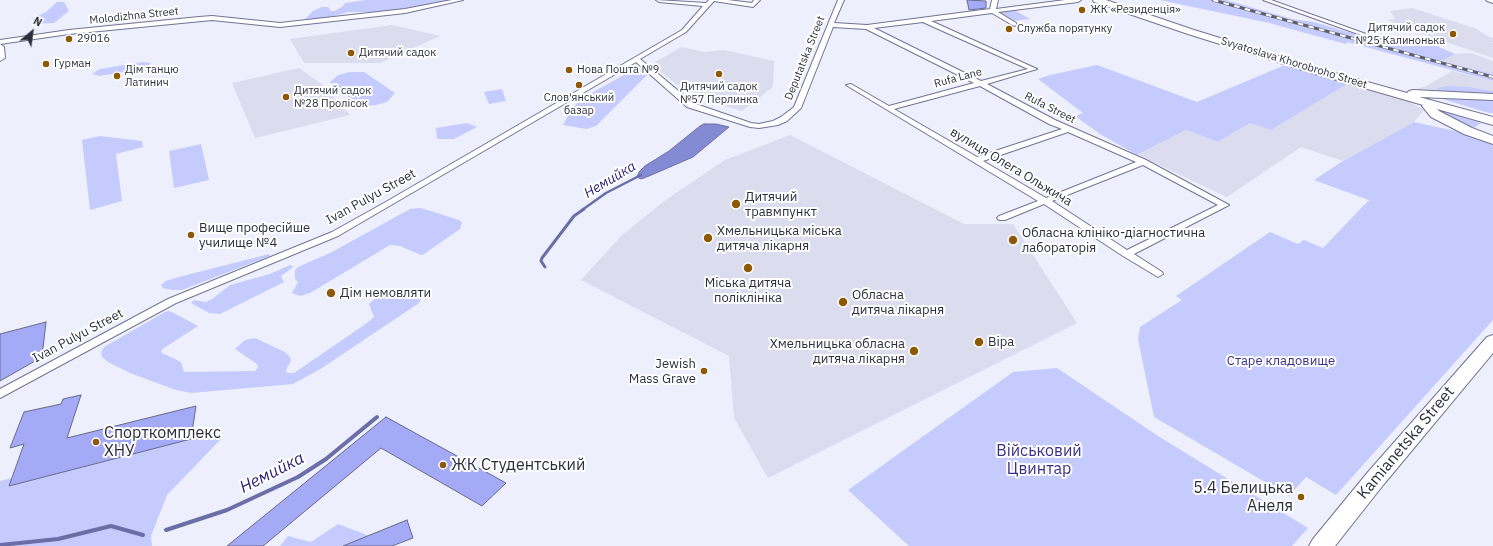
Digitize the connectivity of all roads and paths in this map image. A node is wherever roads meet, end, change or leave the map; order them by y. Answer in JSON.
{"nodes":[{"id":1,"x":460,"y":0,"type":"edge"},
{"id":2,"x":659,"y":0,"type":"edge"},
{"id":3,"x":716,"y":0,"type":"edge"},
{"id":4,"x":757,"y":0,"type":"edge"},
{"id":5,"x":841,"y":0,"type":"edge"},
{"id":6,"x":995,"y":0,"type":"edge"},
{"id":7,"x":1078,"y":0,"type":"edge"},
{"id":8,"x":1097,"y":0,"type":"edge"},
{"id":9,"x":1266,"y":0,"type":"edge"},
{"id":10,"x":1489,"y":0,"type":"edge"},
{"id":11,"x":1493,"y":1,"type":"edge"},
{"id":12,"x":710,"y":2,"type":"edge"},
{"id":13,"x":993,"y":11,"type":"junction"},
{"id":14,"x":925,"y":20,"type":"junction"},
{"id":15,"x":1014,"y":24,"type":"dead end"},
{"id":16,"x":830,"y":25,"type":"junction"},
{"id":17,"x":867,"y":27,"type":"junction"},
{"id":18,"x":1377,"y":39,"type":"dead end"},
{"id":19,"x":0,"y":42,"type":"edge"},
{"id":20,"x":0,"y":47,"type":"edge"},
{"id":21,"x":0,"y":58,"type":"edge"},
{"id":22,"x":637,"y":60,"type":"junction"},
{"id":23,"x":980,"y":83,"type":"junction"},
{"id":24,"x":848,"y":85,"type":"dead end"},
{"id":25,"x":1379,"y":89,"type":"junction"},
{"id":26,"x":1493,"y":97,"type":"edge"},
{"id":27,"x":1431,"y":104,"type":"junction"},
{"id":28,"x":888,"y":108,"type":"junction"},
{"id":29,"x":1493,"y":121,"type":"edge"},
{"id":30,"x":1493,"y":126,"type":"edge"},
{"id":31,"x":1067,"y":130,"type":"junction"},
{"id":32,"x":1493,"y":139,"type":"edge"},
{"id":33,"x":978,"y":160,"type":"junction"},
{"id":34,"x":1143,"y":162,"type":"junction"},
{"id":35,"x":1045,"y":201,"type":"junction"},
{"id":36,"x":1002,"y":218,"type":"dead end"},
{"id":37,"x":1126,"y":254,"type":"junction"},
{"id":38,"x":1158,"y":274,"type":"dead end"},
{"id":39,"x":1493,"y":341,"type":"edge"},
{"id":40,"x":0,"y":394,"type":"edge"},
{"id":41,"x":1321,"y":546,"type":"edge"}],
"edges":[{"from":1,"to":19,"type":"street","name":"Molodizhna Street"},
{"from":2,"to":12,"type":"street"},
{"from":3,"to":4,"type":"street"},
{"from":5,"to":16,"type":"street","name":"Deputatska Street"},
{"from":6,"to":13,"type":"street"},
{"from":7,"to":13,"type":"street"},
{"from":8,"to":25,"type":"main road","name":"Svyatoslava Khorobroho Street"},
{"from":9,"to":18,"type":"street"},
{"from":10,"to":11,"type":"street"},
{"from":12,"to":22,"type":"street","name":"Ivan Pulyu Street"},
{"from":13,"to":14,"type":"street"},
{"from":13,"to":15,"type":"street"},
{"from":14,"to":17,"type":"street"},
{"from":14,"to":23,"type":"street","name":"Rufa Lane"},
{"from":16,"to":17,"type":"street"},
{"from":16,"to":22,"type":"street","name":"Deputatska Street"},
{"from":17,"to":23,"type":"street","name":"Rufa Street"},
{"from":20,"to":21,"type":"street"},
{"from":22,"to":40,"type":"street","name":"Ivan Pulyu Street"},
{"from":23,"to":28,"type":"street","name":"Rufa Lane"},
{"from":23,"to":31,"type":"street","name":"Rufa Street"},
{"from":24,"to":28,"type":"street","name":"вулиця Олега Ольжича"},
{"from":25,"to":26,"type":"main road"},
{"from":25,"to":27,"type":"main road","name":"Svyatoslava Khorobroho Street"},
{"from":27,"to":29,"type":"main road","name":"Svyatoslava Khorobroho Street"},
{"from":27,"to":32,"type":"main road"},
{"from":28,"to":33,"type":"street","name":"вулиця Олега Ольжича"},
{"from":30,"to":32,"type":"main road"},
{"from":31,"to":33,"type":"street"},
{"from":31,"to":34,"type":"street","name":"Rufa Street"},
{"from":33,"to":35,"type":"street","name":"вулиця Олега Ольжича"},
{"from":34,"to":35,"type":"street"},
{"from":34,"to":37,"type":"street","name":"Rufa Street"},
{"from":35,"to":36,"type":"street"},
{"from":35,"to":37,"type":"street","name":"вулиця Олега Ольжича"},
{"from":37,"to":38,"type":"street","name":"вулиця Олега Ольжича"},
{"from":39,"to":41,"type":"main road","name":"Kamianetska Street"}]}
